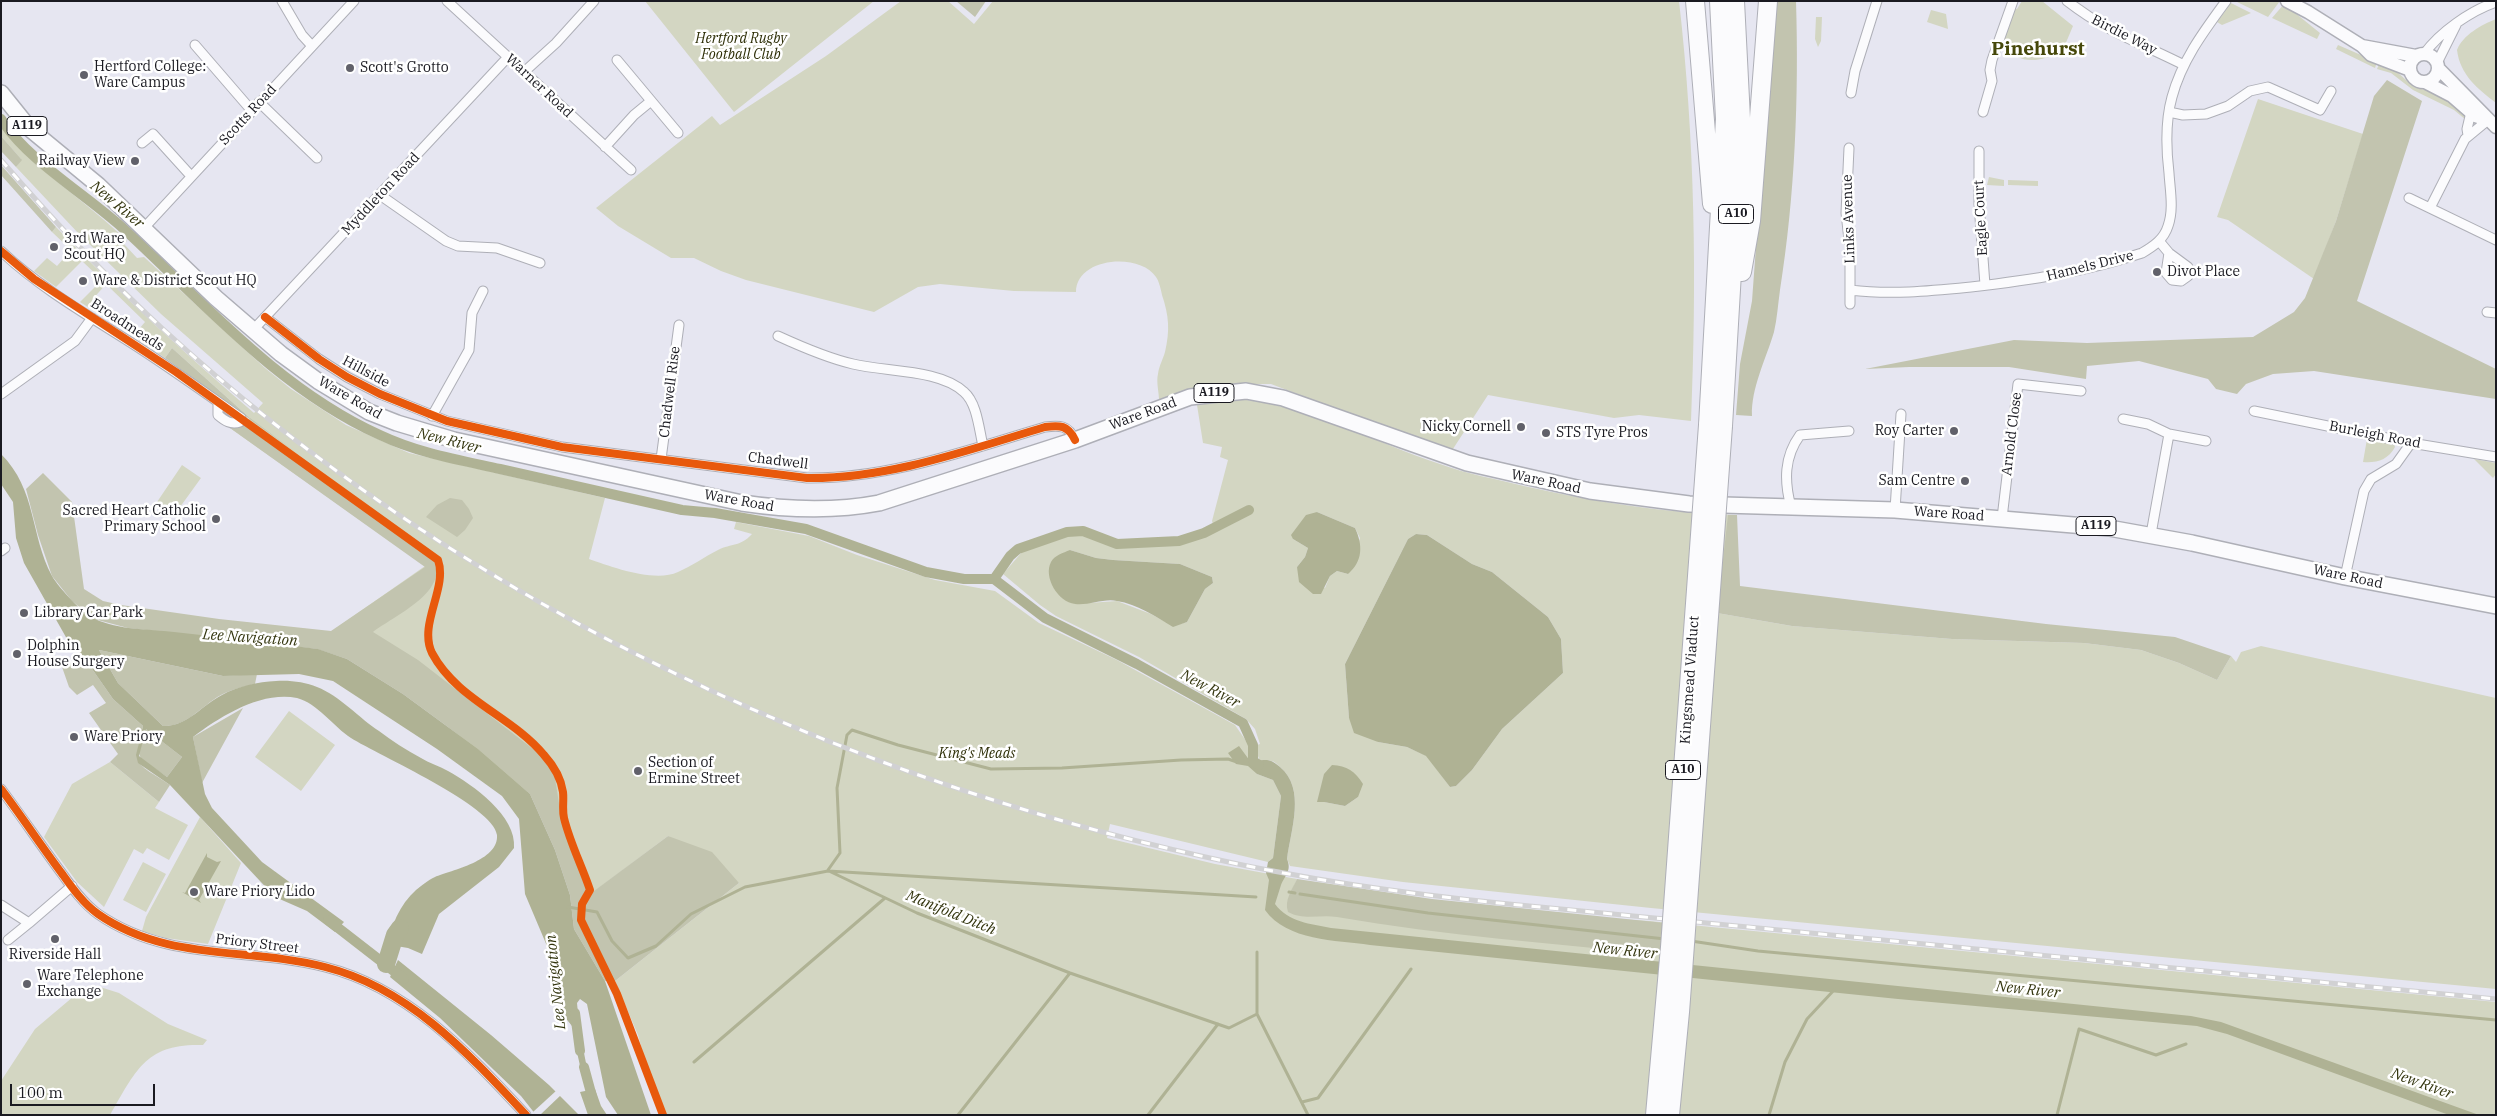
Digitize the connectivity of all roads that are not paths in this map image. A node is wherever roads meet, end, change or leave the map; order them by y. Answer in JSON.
{"nodes":[{"id":1,"x":282,"y":1,"type":"edge"},
{"id":2,"x":354,"y":1,"type":"edge"},
{"id":3,"x":447,"y":1,"type":"edge"},
{"id":4,"x":1696,"y":1,"type":"edge"},
{"id":5,"x":1720,"y":1,"type":"edge"},
{"id":6,"x":1735,"y":1,"type":"edge"},
{"id":7,"x":1768,"y":1,"type":"edge"},
{"id":8,"x":1877,"y":1,"type":"edge"},
{"id":9,"x":2012,"y":1,"type":"edge"},
{"id":10,"x":2067,"y":1,"type":"edge"},
{"id":11,"x":2226,"y":1,"type":"edge"},
{"id":12,"x":2287,"y":1,"type":"edge"},
{"id":13,"x":2300,"y":1,"type":"edge"},
{"id":14,"x":593,"y":2,"type":"edge"},
{"id":15,"x":2496,"y":2,"type":"edge"},
{"id":16,"x":2308,"y":12,"type":"junction"},
{"id":17,"x":2456,"y":25,"type":"junction"},
{"id":18,"x":195,"y":45,"type":"dead end"},
{"id":19,"x":312,"y":46,"type":"junction"},
{"id":20,"x":2362,"y":46,"type":"junction"},
{"id":21,"x":2420,"y":55,"type":"junction"},
{"id":22,"x":508,"y":57,"type":"junction"},
{"id":23,"x":617,"y":60,"type":"dead end"},
{"id":24,"x":2184,"y":65,"type":"junction"},
{"id":25,"x":2437,"y":65,"type":"junction"},
{"id":26,"x":2410,"y":70,"type":"junction"},
{"id":27,"x":524,"y":72,"type":"junction"},
{"id":28,"x":2425,"y":82,"type":"junction"},
{"id":29,"x":2331,"y":90,"type":"dead end"},
{"id":30,"x":1851,"y":92,"type":"dead end"},
{"id":31,"x":1,"y":93,"type":"edge"},
{"id":32,"x":651,"y":101,"type":"junction"},
{"id":33,"x":260,"y":102,"type":"junction"},
{"id":34,"x":252,"y":111,"type":"junction"},
{"id":35,"x":1983,"y":112,"type":"dead end"},
{"id":36,"x":2168,"y":112,"type":"junction"},
{"id":37,"x":2471,"y":112,"type":"junction"},
{"id":38,"x":2492,"y":123,"type":"edge"},
{"id":39,"x":678,"y":133,"type":"dead end"},
{"id":40,"x":2468,"y":135,"type":"junction"},
{"id":41,"x":142,"y":143,"type":"dead end"},
{"id":42,"x":605,"y":147,"type":"junction"},
{"id":43,"x":1849,"y":148,"type":"dead end"},
{"id":44,"x":1979,"y":151,"type":"dead end"},
{"id":45,"x":317,"y":158,"type":"dead end"},
{"id":46,"x":631,"y":170,"type":"dead end"},
{"id":47,"x":191,"y":176,"type":"junction"},
{"id":48,"x":380,"y":195,"type":"junction"},
{"id":49,"x":2409,"y":198,"type":"dead end"},
{"id":50,"x":2430,"y":208,"type":"junction"},
{"id":51,"x":143,"y":229,"type":"junction"},
{"id":52,"x":2496,"y":240,"type":"edge"},
{"id":53,"x":2160,"y":241,"type":"junction"},
{"id":54,"x":1,"y":251,"type":"edge"},
{"id":55,"x":2169,"y":253,"type":"dead end"},
{"id":56,"x":540,"y":262,"type":"dead end"},
{"id":57,"x":1985,"y":285,"type":"junction"},
{"id":58,"x":1717,"y":289,"type":"junction"},
{"id":59,"x":1850,"y":290,"type":"junction"},
{"id":60,"x":483,"y":291,"type":"dead end"},
{"id":61,"x":1850,"y":304,"type":"dead end"},
{"id":62,"x":265,"y":317,"type":"junction"},
{"id":63,"x":92,"y":318,"type":"junction"},
{"id":64,"x":679,"y":325,"type":"dead end"},
{"id":65,"x":253,"y":330,"type":"junction"},
{"id":66,"x":778,"y":336,"type":"dead end"},
{"id":67,"x":1729,"y":343,"type":"junction"},
{"id":68,"x":2081,"y":391,"type":"dead end"},
{"id":69,"x":1,"y":394,"type":"edge"},
{"id":70,"x":218,"y":402,"type":"dead end"},
{"id":71,"x":2254,"y":411,"type":"dead end"},
{"id":72,"x":1901,"y":414,"type":"dead end"},
{"id":73,"x":432,"y":416,"type":"junction"},
{"id":74,"x":2123,"y":418,"type":"dead end"},
{"id":75,"x":1716,"y":425,"type":"junction"},
{"id":76,"x":467,"y":426,"type":"joint"},
{"id":77,"x":1849,"y":431,"type":"dead end"},
{"id":78,"x":2169,"y":434,"type":"junction"},
{"id":79,"x":1075,"y":440,"type":"junction"},
{"id":80,"x":2206,"y":441,"type":"dead end"},
{"id":81,"x":2411,"y":443,"type":"junction"},
{"id":82,"x":983,"y":446,"type":"junction"},
{"id":83,"x":2496,"y":457,"type":"edge"},
{"id":84,"x":661,"y":459,"type":"junction"},
{"id":85,"x":1791,"y":507,"type":"junction"},
{"id":86,"x":1895,"y":510,"type":"junction"},
{"id":87,"x":2002,"y":518,"type":"junction"},
{"id":88,"x":2151,"y":534,"type":"junction"},
{"id":89,"x":2345,"y":577,"type":"junction"},
{"id":90,"x":2496,"y":606,"type":"edge"},
{"id":91,"x":1,"y":789,"type":"edge"},
{"id":92,"x":72,"y":886,"type":"junction"},
{"id":93,"x":1,"y":905,"type":"edge"},
{"id":94,"x":29,"y":923,"type":"junction"},
{"id":95,"x":8,"y":940,"type":"dead end"},
{"id":96,"x":526,"y":1115,"type":"edge"},
{"id":97,"x":1655,"y":1115,"type":"edge"},
{"id":98,"x":1670,"y":1115,"type":"edge"}],
"edges":[{"from":1,"to":19,"type":"street"},
{"from":2,"to":19,"type":"street","name":"Scotts Road"},
{"from":3,"to":22,"type":"street","name":"Warner Road"},
{"from":4,"to":58,"type":"highway"},
{"from":5,"to":58,"type":"highway","number":"A10"},
{"from":6,"to":67,"type":"highway","number":"A10"},
{"from":7,"to":67,"type":"highway"},
{"from":8,"to":30,"type":"street"},
{"from":9,"to":35,"type":"street"},
{"from":10,"to":24,"type":"street","name":"Birdie Way"},
{"from":11,"to":24,"type":"street"},
{"from":12,"to":16,"type":"main road"},
{"from":13,"to":16,"type":"main road"},
{"from":14,"to":27,"type":"street"},
{"from":15,"to":17,"type":"street"},
{"from":16,"to":20,"type":"main road"},
{"from":17,"to":21,"type":"street"},
{"from":17,"to":25,"type":"street"},
{"from":18,"to":34,"type":"street"},
{"from":19,"to":33,"type":"street","name":"Scotts Road"},
{"from":20,"to":21,"type":"main road"},
{"from":20,"to":26,"type":"main road"},
{"from":21,"to":25,"type":"main road"},
{"from":21,"to":26,"type":"main road"},
{"from":22,"to":27,"type":"street","name":"Warner Road"},
{"from":22,"to":48,"type":"street","name":"Myddleton Road"},
{"from":23,"to":32,"type":"street"},
{"from":24,"to":36,"type":"street"},
{"from":25,"to":28,"type":"main road"},
{"from":25,"to":38,"type":"main road"},
{"from":26,"to":28,"type":"main road"},
{"from":27,"to":42,"type":"street","name":"Warner Road"},
{"from":28,"to":37,"type":"main road"},
{"from":29,"to":36,"type":"street"},
{"from":31,"to":51,"type":"main road","name":"Ware Road","number":"A119"},
{"from":32,"to":39,"type":"street"},
{"from":32,"to":42,"type":"street"},
{"from":33,"to":34,"type":"street","name":"Scotts Road"},
{"from":33,"to":45,"type":"street"},
{"from":34,"to":47,"type":"street","name":"Scotts Road"},
{"from":36,"to":53,"type":"street"},
{"from":37,"to":38,"type":"main road"},
{"from":37,"to":40,"type":"street"},
{"from":38,"to":40,"type":"street"},
{"from":40,"to":50,"type":"street"},
{"from":41,"to":47,"type":"street"},
{"from":42,"to":46,"type":"street","name":"Warner Road"},
{"from":43,"to":59,"type":"street","name":"Links Avenue"},
{"from":44,"to":57,"type":"street","name":"Eagle Court"},
{"from":47,"to":51,"type":"street","name":"Scotts Road"},
{"from":48,"to":56,"type":"street"},
{"from":48,"to":62,"type":"street","name":"Myddleton Road"},
{"from":49,"to":50,"type":"street"},
{"from":50,"to":52,"type":"street"},
{"from":51,"to":65,"type":"main road","name":"Ware Road","number":"A119"},
{"from":53,"to":55,"type":"street"},
{"from":53,"to":57,"type":"street","name":"Hamels Drive"},
{"from":54,"to":63,"type":"street","name":"Broadmeads"},
{"from":57,"to":59,"type":"street","name":"Hamels Drive"},
{"from":58,"to":75,"type":"highway","number":"A10"},
{"from":59,"to":61,"type":"street","name":"Links Avenue"},
{"from":60,"to":73,"type":"street"},
{"from":62,"to":65,"type":"street","name":"Myddleton Road"},
{"from":62,"to":73,"type":"street","name":"Hillside"},
{"from":63,"to":69,"type":"street","name":"Broadmeads"},
{"from":63,"to":70,"type":"street","name":"Broadmeads"},
{"from":64,"to":84,"type":"street","name":"Chadwell Rise"},
{"from":65,"to":79,"type":"main road","name":"Ware Road","number":"A119"},
{"from":66,"to":82,"type":"street"},
{"from":67,"to":75,"type":"highway","number":"A10"},
{"from":68,"to":87,"type":"street","name":"Arnold Close"},
{"from":71,"to":81,"type":"street","name":"Burleigh Road"},
{"from":72,"to":86,"type":"street"},
{"from":73,"to":76,"type":"street","name":"Hillside"},
{"from":74,"to":78,"type":"street"},
{"from":75,"to":97,"type":"highway","name":"Kingsmead Viaduct","number":"A10","bridge":true},
{"from":75,"to":98,"type":"highway","name":"Kingsmead Viaduct","number":"A10","bridge":true},
{"from":76,"to":84,"type":"street","name":"Chadwell"},
{"from":77,"to":85,"type":"street"},
{"from":78,"to":80,"type":"street"},
{"from":78,"to":88,"type":"street"},
{"from":79,"to":82,"type":"street","name":"Chadwell"},
{"from":79,"to":85,"type":"main road","name":"Ware Road","number":"A119"},
{"from":81,"to":83,"type":"street","name":"Burleigh Road"},
{"from":81,"to":89,"type":"street"},
{"from":82,"to":84,"type":"street","name":"Chadwell"},
{"from":85,"to":86,"type":"main road","name":"Ware Road","number":"A119"},
{"from":86,"to":87,"type":"main road","name":"Ware Road","number":"A119"},
{"from":87,"to":88,"type":"main road","name":"Ware Road","number":"A119"},
{"from":88,"to":89,"type":"main road","name":"Ware Road","number":"A119"},
{"from":89,"to":90,"type":"main road","name":"Ware Road","number":"A119"},
{"from":91,"to":92,"type":"street","name":"Priory Street"},
{"from":92,"to":94,"type":"street"},
{"from":92,"to":96,"type":"street","name":"Priory Street"},
{"from":93,"to":94,"type":"street"},
{"from":94,"to":95,"type":"street"}]}
